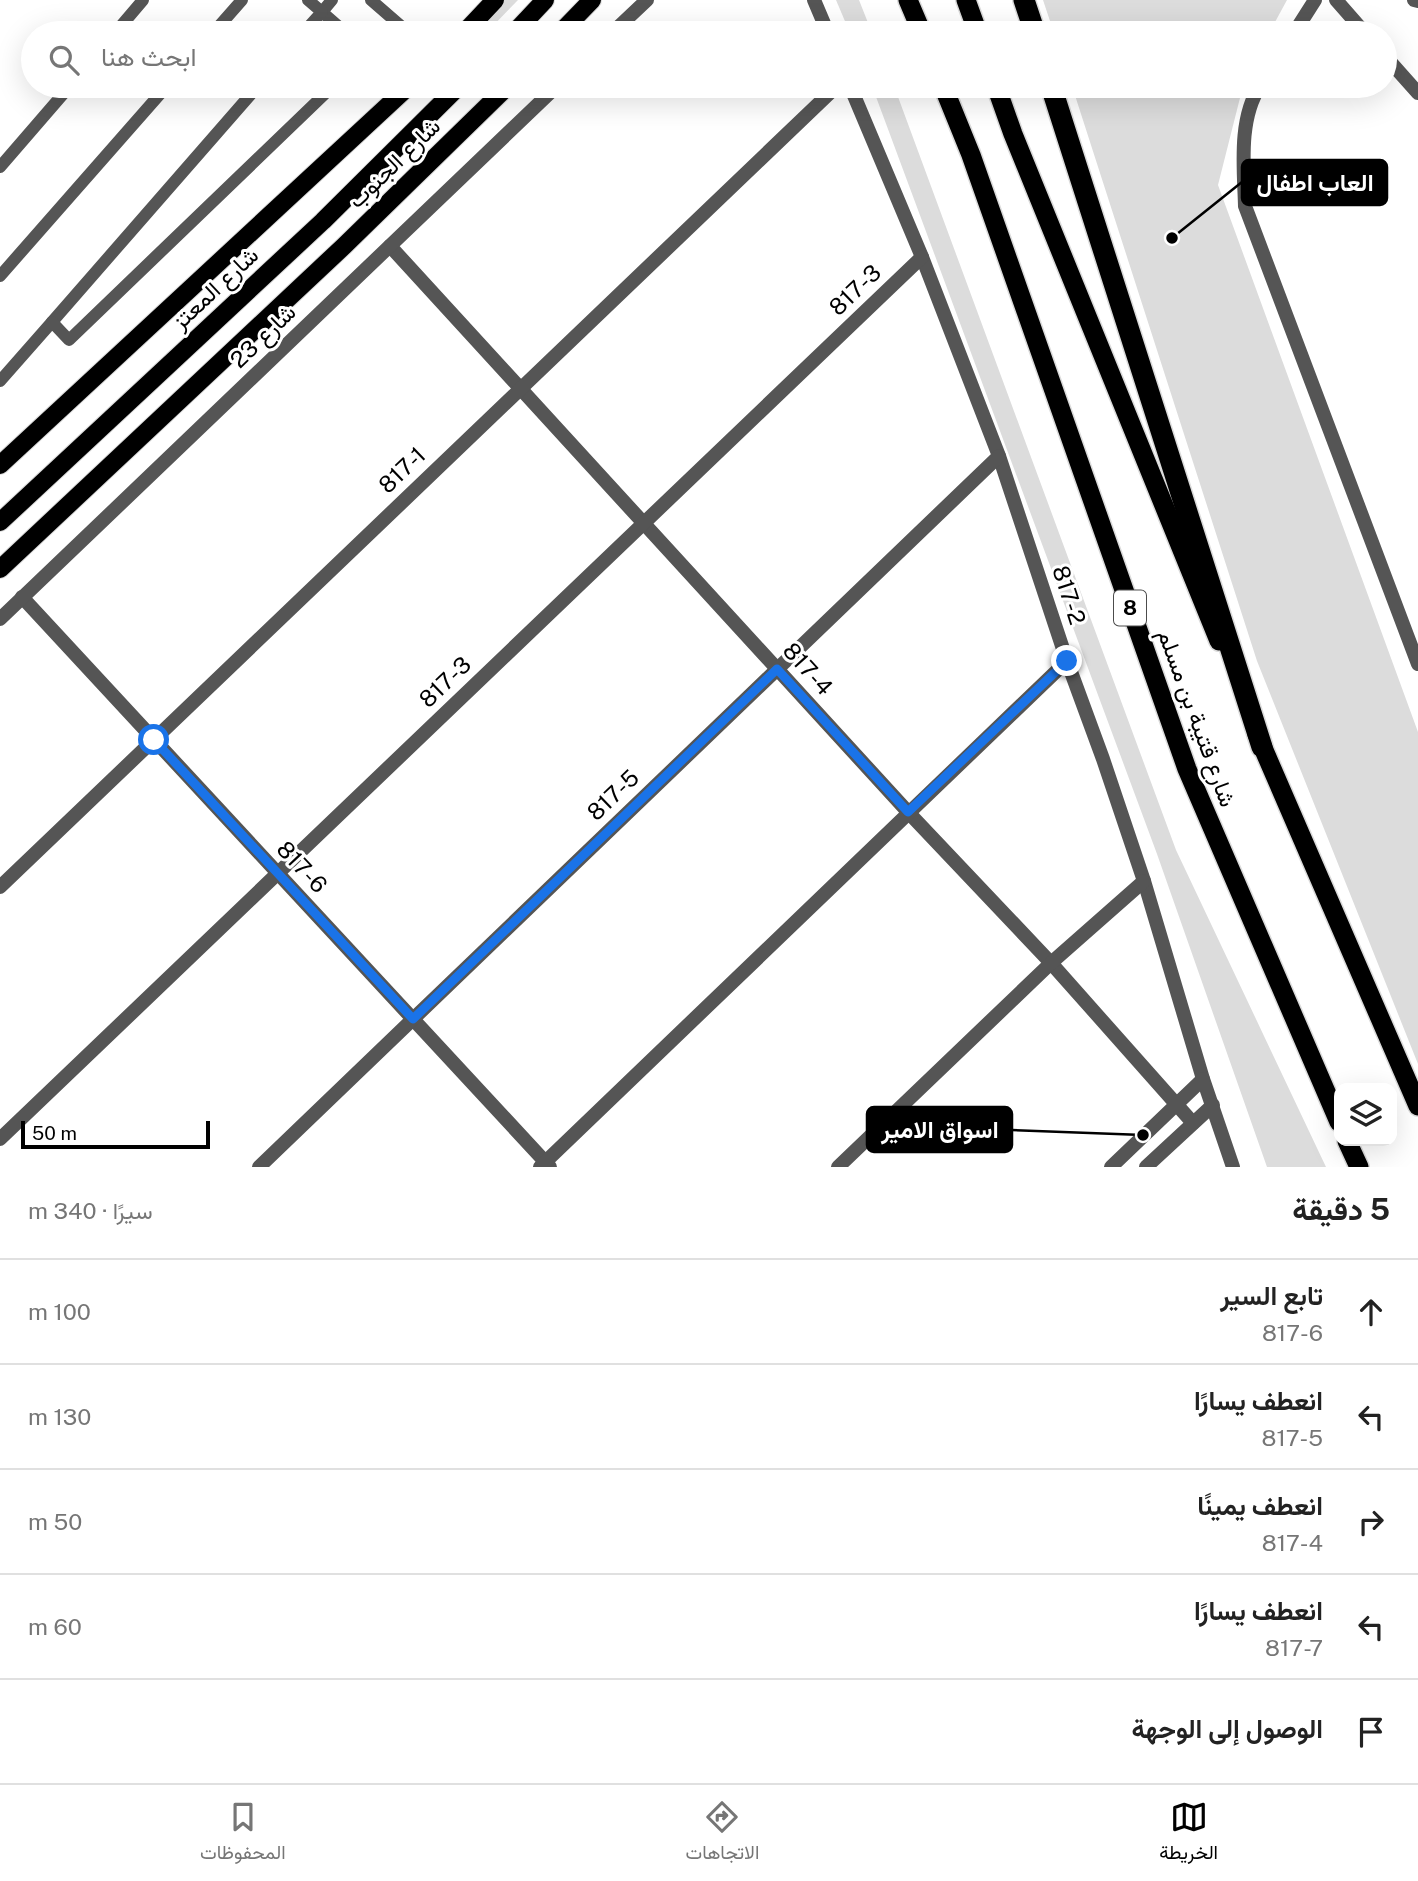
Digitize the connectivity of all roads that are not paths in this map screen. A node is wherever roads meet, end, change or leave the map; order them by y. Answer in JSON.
{"nodes":[{"id":1,"x":143,"y":0,"type":"edge"},
{"id":2,"x":242,"y":0,"type":"edge"},
{"id":3,"x":309,"y":0,"type":"edge"},
{"id":4,"x":332,"y":0,"type":"edge"},
{"id":5,"x":371,"y":0,"type":"edge"},
{"id":6,"x":495,"y":0,"type":"edge"},
{"id":7,"x":545,"y":0,"type":"edge"},
{"id":8,"x":592,"y":0,"type":"edge"},
{"id":9,"x":647,"y":0,"type":"edge"},
{"id":10,"x":814,"y":0,"type":"edge"},
{"id":11,"x":908,"y":0,"type":"edge"},
{"id":12,"x":966,"y":0,"type":"edge"},
{"id":13,"x":1024,"y":0,"type":"edge"},
{"id":14,"x":1315,"y":0,"type":"edge"},
{"id":15,"x":1336,"y":0,"type":"edge"},
{"id":16,"x":322,"y":12,"type":"junction"},
{"id":17,"x":125,"y":21,"type":"edge"},
{"id":18,"x":224,"y":21,"type":"edge"},
{"id":19,"x":314,"y":21,"type":"edge"},
{"id":20,"x":332,"y":21,"type":"edge"},
{"id":21,"x":396,"y":21,"type":"edge"},
{"id":22,"x":475,"y":21,"type":"edge"},
{"id":23,"x":525,"y":21,"type":"edge"},
{"id":24,"x":572,"y":21,"type":"edge"},
{"id":25,"x":625,"y":21,"type":"edge"},
{"id":26,"x":823,"y":21,"type":"edge"},
{"id":27,"x":917,"y":21,"type":"edge"},
{"id":28,"x":974,"y":21,"type":"edge"},
{"id":29,"x":1031,"y":21,"type":"edge"},
{"id":30,"x":1301,"y":21,"type":"edge"},
{"id":31,"x":1354,"y":21,"type":"edge"},
{"id":32,"x":1397,"y":69,"type":"edge"},
{"id":33,"x":1418,"y":93,"type":"edge"},
{"id":34,"x":59,"y":98,"type":"edge"},
{"id":35,"x":156,"y":98,"type":"edge"},
{"id":36,"x":248,"y":98,"type":"edge"},
{"id":37,"x":321,"y":98,"type":"edge"},
{"id":38,"x":396,"y":98,"type":"edge"},
{"id":39,"x":447,"y":98,"type":"edge"},
{"id":40,"x":496,"y":98,"type":"edge"},
{"id":41,"x":544,"y":98,"type":"edge"},
{"id":42,"x":823,"y":98,"type":"edge"},
{"id":43,"x":855,"y":98,"type":"edge"},
{"id":44,"x":948,"y":98,"type":"edge"},
{"id":45,"x":1000,"y":98,"type":"edge"},
{"id":46,"x":1055,"y":98,"type":"edge"},
{"id":47,"x":1253,"y":98,"type":"edge"},
{"id":48,"x":0,"y":167,"type":"edge"},
{"id":49,"x":390,"y":246,"type":"junction"},
{"id":50,"x":922,"y":257,"type":"junction"},
{"id":51,"x":0,"y":276,"type":"edge"},
{"id":52,"x":52,"y":322,"type":"junction"},
{"id":53,"x":0,"y":381,"type":"edge"},
{"id":54,"x":520,"y":388,"type":"junction"},
{"id":55,"x":999,"y":456,"type":"junction"},
{"id":56,"x":0,"y":465,"type":"edge"},
{"id":57,"x":0,"y":522,"type":"edge"},
{"id":58,"x":644,"y":523,"type":"junction"},
{"id":59,"x":0,"y":569,"type":"edge"},
{"id":60,"x":22,"y":597,"type":"junction"},
{"id":61,"x":0,"y":619,"type":"edge"},
{"id":62,"x":1067,"y":661,"type":"junction"},
{"id":63,"x":1418,"y":664,"type":"edge"},
{"id":64,"x":777,"y":669,"type":"junction"},
{"id":65,"x":154,"y":740,"type":"junction"},
{"id":66,"x":1262,"y":747,"type":"junction"},
{"id":67,"x":908,"y":812,"type":"junction"},
{"id":68,"x":278,"y":874,"type":"junction"},
{"id":69,"x":1144,"y":881,"type":"junction"},
{"id":70,"x":0,"y":887,"type":"edge"},
{"id":71,"x":1051,"y":963,"type":"junction"},
{"id":72,"x":413,"y":1019,"type":"junction"},
{"id":73,"x":1203,"y":1079,"type":"junction"},
{"id":74,"x":1176,"y":1105,"type":"junction"},
{"id":75,"x":1213,"y":1105,"type":"junction"},
{"id":76,"x":1418,"y":1106,"type":"edge"},
{"id":77,"x":1334,"y":1110,"type":"edge"},
{"id":78,"x":1192,"y":1123,"type":"junction"},
{"id":79,"x":0,"y":1139,"type":"edge"},
{"id":80,"x":1349,"y":1146,"type":"edge"},
{"id":81,"x":545,"y":1165,"type":"edge"},
{"id":82,"x":259,"y":1167,"type":"edge"},
{"id":83,"x":838,"y":1167,"type":"edge"},
{"id":84,"x":1111,"y":1167,"type":"edge"},
{"id":85,"x":1146,"y":1167,"type":"edge"},
{"id":86,"x":1233,"y":1167,"type":"edge"},
{"id":87,"x":1359,"y":1167,"type":"edge"}],
"edges":[{"from":1,"to":17,"type":"lane"},
{"from":2,"to":18,"type":"lane"},
{"from":3,"to":16,"type":"lane"},
{"from":4,"to":16,"type":"lane"},
{"from":5,"to":21,"type":"lane"},
{"from":6,"to":22,"type":"main road"},
{"from":7,"to":23,"type":"main road"},
{"from":8,"to":24,"type":"main road"},
{"from":9,"to":25,"type":"street"},
{"from":10,"to":26,"type":"street"},
{"from":11,"to":27,"type":"highway"},
{"from":12,"to":28,"type":"highway"},
{"from":13,"to":29,"type":"highway"},
{"from":14,"to":30,"type":"street"},
{"from":15,"to":31,"type":"street"},
{"from":16,"to":19,"type":"lane"},
{"from":16,"to":20,"type":"lane"},
{"from":32,"to":33,"type":"street"},
{"from":34,"to":48,"type":"lane"},
{"from":35,"to":51,"type":"lane"},
{"from":36,"to":52,"type":"lane"},
{"from":37,"to":52,"type":"lane"},
{"from":38,"to":56,"type":"main road"},
{"from":39,"to":57,"type":"main road","name":"شارع المعتز"},
{"from":40,"to":59,"type":"main road","name":"شارع الجنوب"},
{"from":41,"to":49,"type":"street","name":"شارع 23"},
{"from":42,"to":54,"type":"street","name":"817-1"},
{"from":43,"to":50,"type":"street","name":"817-2"},
{"from":44,"to":77,"type":"highway","name":"شارع قتيبة بن مسلم","number":"8"},
{"from":45,"to":66,"type":"highway","name":"شارع قتيبة بن مسلم"},
{"from":46,"to":66,"type":"highway"},
{"from":47,"to":63,"type":"street"},
{"from":49,"to":54,"type":"street","name":"817-4"},
{"from":49,"to":60,"type":"street","name":"شارع 23"},
{"from":50,"to":55,"type":"street","name":"817-2"},
{"from":50,"to":58,"type":"street","name":"817-3"},
{"from":52,"to":53,"type":"lane"},
{"from":54,"to":58,"type":"street","name":"817-4"},
{"from":54,"to":65,"type":"street","name":"817-1"},
{"from":55,"to":62,"type":"street","name":"817-2"},
{"from":55,"to":64,"type":"street","name":"817-5"},
{"from":58,"to":64,"type":"street","name":"817-4"},
{"from":58,"to":68,"type":"street","name":"817-3"},
{"from":60,"to":61,"type":"street","name":"شارع 23"},
{"from":60,"to":65,"type":"street","name":"817-6"},
{"from":62,"to":67,"type":"street"},
{"from":62,"to":69,"type":"street","name":"817-2"},
{"from":64,"to":67,"type":"street","name":"817-4"},
{"from":64,"to":72,"type":"street","name":"817-5"},
{"from":65,"to":68,"type":"street","name":"817-6"},
{"from":65,"to":70,"type":"street","name":"817-1"},
{"from":66,"to":76,"type":"highway","name":"شارع قتيبة بن مسلم"},
{"from":67,"to":71,"type":"street","name":"817-4"},
{"from":67,"to":81,"type":"street"},
{"from":68,"to":72,"type":"street","name":"817-6"},
{"from":68,"to":79,"type":"street","name":"817-3"},
{"from":69,"to":71,"type":"street"},
{"from":69,"to":73,"type":"street","name":"817-2"},
{"from":71,"to":74,"type":"street","name":"817-4"},
{"from":71,"to":83,"type":"street"},
{"from":72,"to":81,"type":"street","name":"817-6"},
{"from":72,"to":82,"type":"street","name":"817-5"},
{"from":73,"to":74,"type":"street"},
{"from":73,"to":75,"type":"street","name":"817-2"},
{"from":74,"to":78,"type":"street","name":"817-4"},
{"from":74,"to":84,"type":"street"},
{"from":75,"to":78,"type":"street"},
{"from":75,"to":86,"type":"street","name":"817-2"},
{"from":78,"to":85,"type":"street"},
{"from":80,"to":87,"type":"highway"}]}
